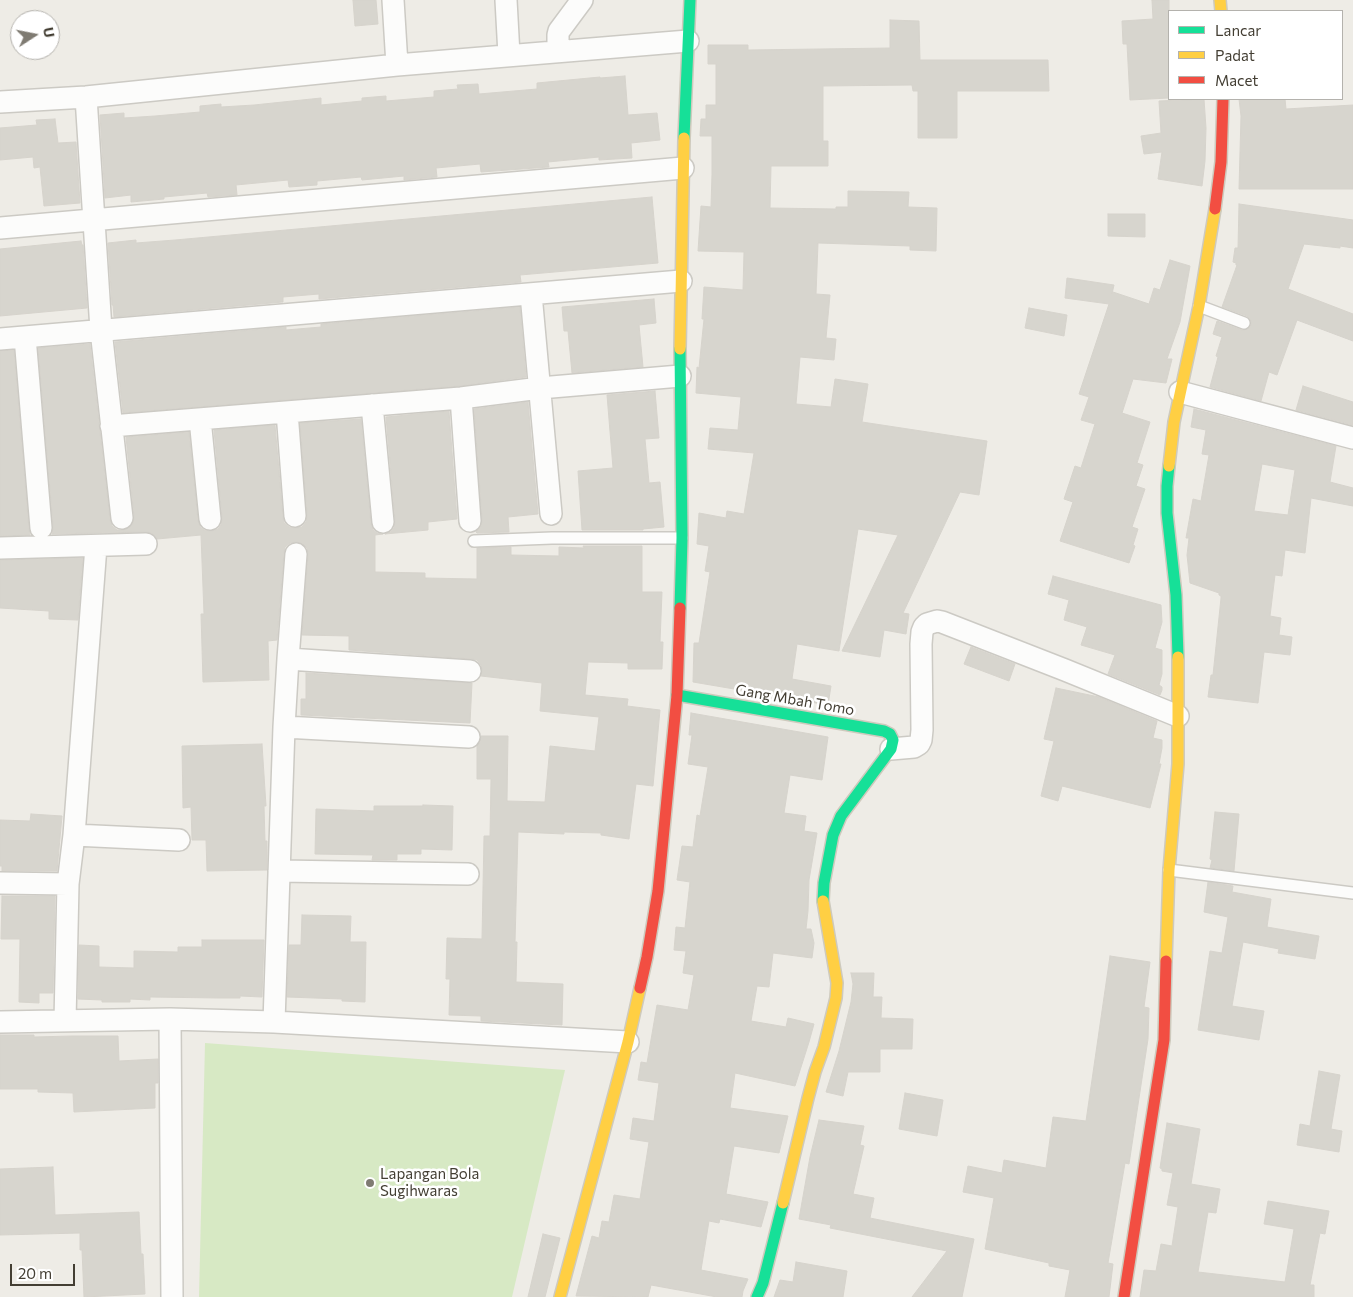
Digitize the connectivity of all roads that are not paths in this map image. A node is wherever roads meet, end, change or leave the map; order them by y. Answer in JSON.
{"nodes":[{"id":1,"x":393,"y":0,"type":"edge"},
{"id":2,"x":506,"y":0,"type":"edge"},
{"id":3,"x":582,"y":0,"type":"edge"},
{"id":4,"x":690,"y":0,"type":"edge"},
{"id":5,"x":688,"y":41,"type":"junction"},
{"id":6,"x":558,"y":52,"type":"junction"},
{"id":7,"x":509,"y":56,"type":"junction"},
{"id":8,"x":397,"y":65,"type":"junction"},
{"id":9,"x":86,"y":97,"type":"junction"},
{"id":10,"x":1224,"y":100,"type":"edge"},
{"id":11,"x":0,"y":102,"type":"edge"},
{"id":12,"x":683,"y":168,"type":"junction"},
{"id":13,"x":94,"y":220,"type":"junction"},
{"id":14,"x":0,"y":228,"type":"edge"},
{"id":15,"x":681,"y":281,"type":"junction"},
{"id":16,"x":532,"y":294,"type":"junction"},
{"id":17,"x":1199,"y":306,"type":"junction"},
{"id":18,"x":1244,"y":323,"type":"dead end"},
{"id":19,"x":101,"y":330,"type":"junction"},
{"id":20,"x":25,"y":337,"type":"junction"},
{"id":21,"x":0,"y":339,"type":"edge"},
{"id":22,"x":680,"y":376,"type":"junction"},
{"id":23,"x":540,"y":388,"type":"junction"},
{"id":24,"x":1180,"y":392,"type":"junction"},
{"id":25,"x":460,"y":398,"type":"junction"},
{"id":26,"x":372,"y":405,"type":"junction"},
{"id":27,"x":287,"y":412,"type":"junction"},
{"id":28,"x":200,"y":419,"type":"junction"},
{"id":29,"x":111,"y":426,"type":"junction"},
{"id":30,"x":1353,"y":438,"type":"edge"},
{"id":31,"x":551,"y":514,"type":"dead end"},
{"id":32,"x":295,"y":516,"type":"dead end"},
{"id":33,"x":122,"y":518,"type":"dead end"},
{"id":34,"x":210,"y":520,"type":"dead end"},
{"id":35,"x":383,"y":522,"type":"dead end"},
{"id":36,"x":42,"y":528,"type":"dead end"},
{"id":37,"x":472,"y":531,"type":"joint"},
{"id":38,"x":682,"y":538,"type":"junction"},
{"id":39,"x":146,"y":544,"type":"dead end"},
{"id":40,"x":96,"y":546,"type":"junction"},
{"id":41,"x":0,"y":548,"type":"edge"},
{"id":42,"x":296,"y":554,"type":"dead end"},
{"id":43,"x":288,"y":659,"type":"junction"},
{"id":44,"x":470,"y":671,"type":"dead end"},
{"id":45,"x":677,"y":695,"type":"junction"},
{"id":46,"x":1178,"y":716,"type":"junction"},
{"id":47,"x":284,"y":727,"type":"junction"},
{"id":48,"x":469,"y":737,"type":"dead end"},
{"id":49,"x":902,"y":748,"type":"junction"},
{"id":50,"x":74,"y":836,"type":"junction"},
{"id":51,"x":178,"y":840,"type":"dead end"},
{"id":52,"x":1169,"y":870,"type":"junction"},
{"id":53,"x":279,"y":871,"type":"junction"},
{"id":54,"x":468,"y":874,"type":"dead end"},
{"id":55,"x":0,"y":883,"type":"edge"},
{"id":56,"x":68,"y":884,"type":"junction"},
{"id":57,"x":1353,"y":892,"type":"edge"},
{"id":58,"x":170,"y":1019,"type":"junction"},
{"id":59,"x":65,"y":1021,"type":"junction"},
{"id":60,"x":0,"y":1022,"type":"edge"},
{"id":61,"x":274,"y":1022,"type":"junction"},
{"id":62,"x":628,"y":1042,"type":"junction"},
{"id":63,"x":172,"y":1297,"type":"edge"},
{"id":64,"x":560,"y":1297,"type":"edge"},
{"id":65,"x":757,"y":1297,"type":"edge"},
{"id":66,"x":1124,"y":1297,"type":"edge"}],
"edges":[{"from":1,"to":8,"type":"street"},
{"from":2,"to":7,"type":"street"},
{"from":3,"to":6,"type":"street"},
{"from":4,"to":5,"type":"street"},
{"from":5,"to":6,"type":"street"},
{"from":5,"to":12,"type":"street"},
{"from":6,"to":7,"type":"street"},
{"from":7,"to":8,"type":"street"},
{"from":8,"to":9,"type":"street"},
{"from":9,"to":11,"type":"street"},
{"from":9,"to":13,"type":"street"},
{"from":10,"to":17,"type":"street"},
{"from":12,"to":13,"type":"street"},
{"from":12,"to":15,"type":"street"},
{"from":13,"to":14,"type":"street"},
{"from":13,"to":19,"type":"street"},
{"from":15,"to":16,"type":"street"},
{"from":15,"to":22,"type":"street"},
{"from":16,"to":19,"type":"street"},
{"from":16,"to":23,"type":"street"},
{"from":17,"to":18,"type":"lane"},
{"from":17,"to":24,"type":"street"},
{"from":19,"to":20,"type":"street"},
{"from":19,"to":29,"type":"street"},
{"from":20,"to":21,"type":"street"},
{"from":20,"to":36,"type":"street"},
{"from":22,"to":23,"type":"street"},
{"from":22,"to":38,"type":"street"},
{"from":23,"to":25,"type":"street"},
{"from":23,"to":31,"type":"street"},
{"from":24,"to":30,"type":"street"},
{"from":24,"to":46,"type":"street"},
{"from":25,"to":26,"type":"street"},
{"from":25,"to":37,"type":"street"},
{"from":26,"to":27,"type":"street"},
{"from":26,"to":35,"type":"street"},
{"from":27,"to":28,"type":"street"},
{"from":27,"to":32,"type":"street"},
{"from":28,"to":29,"type":"street"},
{"from":28,"to":34,"type":"street"},
{"from":29,"to":33,"type":"street"},
{"from":37,"to":38,"type":"lane"},
{"from":38,"to":45,"type":"street"},
{"from":39,"to":40,"type":"street"},
{"from":40,"to":41,"type":"street"},
{"from":40,"to":50,"type":"street"},
{"from":42,"to":43,"type":"street"},
{"from":43,"to":44,"type":"street"},
{"from":43,"to":47,"type":"street"},
{"from":45,"to":49,"type":"street","name":"Gang Mbah Tomo"},
{"from":45,"to":62,"type":"street"},
{"from":46,"to":49,"type":"street"},
{"from":46,"to":52,"type":"street"},
{"from":47,"to":48,"type":"street"},
{"from":47,"to":53,"type":"street"},
{"from":49,"to":65,"type":"street"},
{"from":50,"to":51,"type":"street"},
{"from":50,"to":56,"type":"street"},
{"from":52,"to":57,"type":"lane"},
{"from":52,"to":66,"type":"street"},
{"from":53,"to":54,"type":"street"},
{"from":53,"to":61,"type":"street"},
{"from":55,"to":56,"type":"street"},
{"from":56,"to":59,"type":"street"},
{"from":58,"to":59,"type":"street"},
{"from":58,"to":61,"type":"street"},
{"from":58,"to":63,"type":"street"},
{"from":59,"to":60,"type":"street"},
{"from":61,"to":62,"type":"street"},
{"from":62,"to":64,"type":"street"}]}
